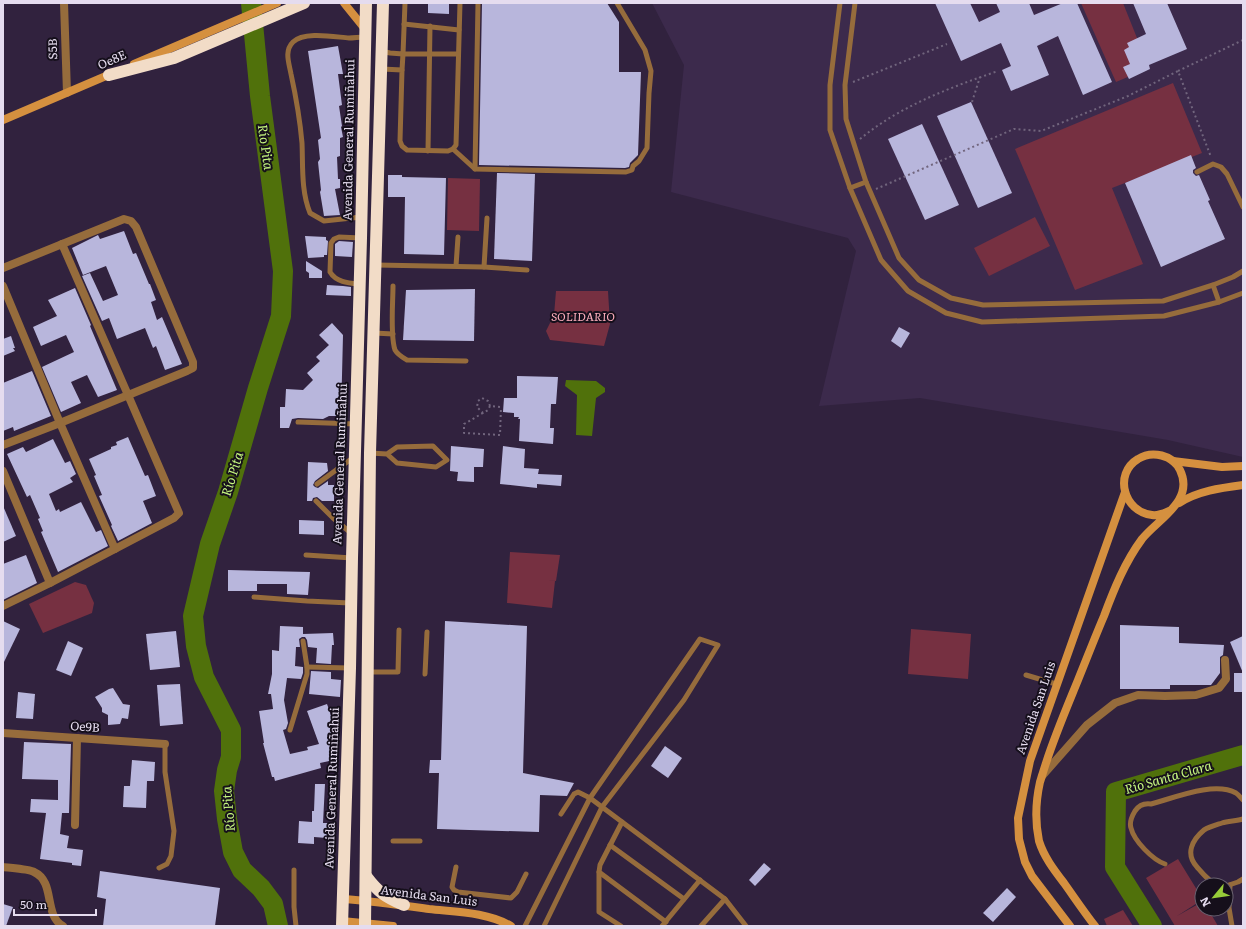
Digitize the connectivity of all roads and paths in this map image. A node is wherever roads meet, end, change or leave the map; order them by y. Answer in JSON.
{"nodes":[{"id":1,"x":64,"y":3,"type":"edge"},
{"id":2,"x":276,"y":3,"type":"edge"},
{"id":3,"x":304,"y":3,"type":"edge"},
{"id":4,"x":344,"y":3,"type":"edge"},
{"id":5,"x":366,"y":3,"type":"edge"},
{"id":6,"x":383,"y":3,"type":"edge"},
{"id":7,"x":405,"y":3,"type":"edge"},
{"id":8,"x":460,"y":3,"type":"edge"},
{"id":9,"x":478,"y":3,"type":"edge"},
{"id":10,"x":617,"y":3,"type":"edge"},
{"id":11,"x":840,"y":3,"type":"edge"},
{"id":12,"x":855,"y":3,"type":"edge"},
{"id":13,"x":404,"y":24,"type":"junction"},
{"id":14,"x":430,"y":26,"type":"junction"},
{"id":15,"x":459,"y":30,"type":"junction"},
{"id":16,"x":365,"y":33,"type":"junction"},
{"id":17,"x":1243,"y":40,"type":"edge"},
{"id":18,"x":947,"y":44,"type":"dead end"},
{"id":19,"x":381,"y":51,"type":"junction"},
{"id":20,"x":430,"y":53,"type":"junction"},
{"id":21,"x":403,"y":54,"type":"junction"},
{"id":22,"x":458,"y":54,"type":"junction"},
{"id":23,"x":380,"y":69,"type":"junction"},
{"id":24,"x":402,"y":70,"type":"junction"},
{"id":25,"x":998,"y":71,"type":"dead end"},
{"id":26,"x":1178,"y":71,"type":"junction"},
{"id":27,"x":108,"y":75,"type":"junction"},
{"id":28,"x":980,"y":77,"type":"junction"},
{"id":29,"x":845,"y":85,"type":"junction"},
{"id":30,"x":67,"y":93,"type":"junction"},
{"id":31,"x":972,"y":102,"type":"dead end"},
{"id":32,"x":3,"y":120,"type":"edge"},
{"id":33,"x":854,"y":144,"type":"junction"},
{"id":34,"x":453,"y":149,"type":"junction"},
{"id":35,"x":428,"y":150,"type":"junction"},
{"id":36,"x":1213,"y":164,"type":"junction"},
{"id":37,"x":475,"y":169,"type":"junction"},
{"id":38,"x":1197,"y":172,"type":"dead end"},
{"id":39,"x":866,"y":182,"type":"junction"},
{"id":40,"x":850,"y":188,"type":"junction"},
{"id":41,"x":870,"y":191,"type":"junction"},
{"id":42,"x":1243,"y":207,"type":"edge"},
{"id":43,"x":361,"y":217,"type":"junction"},
{"id":44,"x":487,"y":218,"type":"dead end"},
{"id":45,"x":458,"y":237,"type":"dead end"},
{"id":46,"x":361,"y":238,"type":"junction"},
{"id":47,"x":62,"y":244,"type":"junction"},
{"id":48,"x":375,"y":266,"type":"junction"},
{"id":49,"x":456,"y":266,"type":"junction"},
{"id":50,"x":484,"y":267,"type":"junction"},
{"id":51,"x":3,"y":268,"type":"edge"},
{"id":52,"x":527,"y":270,"type":"dead end"},
{"id":53,"x":1243,"y":271,"type":"edge"},
{"id":54,"x":359,"y":284,"type":"junction"},
{"id":55,"x":1213,"y":285,"type":"junction"},
{"id":56,"x":3,"y":286,"type":"edge"},
{"id":57,"x":393,"y":286,"type":"dead end"},
{"id":58,"x":1243,"y":293,"type":"edge"},
{"id":59,"x":1219,"y":302,"type":"junction"},
{"id":60,"x":373,"y":333,"type":"junction"},
{"id":61,"x":393,"y":334,"type":"junction"},
{"id":62,"x":466,"y":361,"type":"dead end"},
{"id":63,"x":128,"y":394,"type":"junction"},
{"id":64,"x":490,"y":406,"type":"junction"},
{"id":65,"x":482,"y":413,"type":"junction"},
{"id":66,"x":298,"y":422,"type":"dead end"},
{"id":67,"x":60,"y":423,"type":"junction"},
{"id":68,"x":356,"y":424,"type":"junction"},
{"id":69,"x":3,"y":445,"type":"edge"},
{"id":70,"x":370,"y":453,"type":"junction"},
{"id":71,"x":387,"y":454,"type":"junction"},
{"id":72,"x":355,"y":456,"type":"junction"},
{"id":73,"x":1173,"y":461,"type":"junction"},
{"id":74,"x":1243,"y":466,"type":"edge"},
{"id":75,"x":3,"y":471,"type":"edge"},
{"id":76,"x":317,"y":484,"type":"dead end"},
{"id":77,"x":1243,"y":485,"type":"edge"},
{"id":78,"x":1125,"y":492,"type":"junction"},
{"id":79,"x":316,"y":501,"type":"dead end"},
{"id":80,"x":1178,"y":503,"type":"junction"},
{"id":81,"x":1171,"y":510,"type":"junction"},
{"id":82,"x":353,"y":534,"type":"junction"},
{"id":83,"x":114,"y":549,"type":"junction"},
{"id":84,"x":306,"y":555,"type":"dead end"},
{"id":85,"x":352,"y":558,"type":"junction"},
{"id":86,"x":50,"y":583,"type":"junction"},
{"id":87,"x":254,"y":597,"type":"dead end"},
{"id":88,"x":351,"y":603,"type":"junction"},
{"id":89,"x":3,"y":606,"type":"edge"},
{"id":90,"x":400,"y":630,"type":"dead end"},
{"id":91,"x":427,"y":632,"type":"dead end"},
{"id":92,"x":304,"y":641,"type":"dead end"},
{"id":93,"x":1225,"y":660,"type":"dead end"},
{"id":94,"x":307,"y":667,"type":"junction"},
{"id":95,"x":350,"y":668,"type":"junction"},
{"id":96,"x":368,"y":672,"type":"junction"},
{"id":97,"x":425,"y":674,"type":"dead end"},
{"id":98,"x":1026,"y":675,"type":"dead end"},
{"id":99,"x":1056,"y":684,"type":"junction"},
{"id":100,"x":290,"y":730,"type":"dead end"},
{"id":101,"x":3,"y":733,"type":"edge"},
{"id":102,"x":77,"y":738,"type":"junction"},
{"id":103,"x":165,"y":744,"type":"joint"},
{"id":104,"x":1042,"y":776,"type":"junction"},
{"id":105,"x":590,"y":798,"type":"junction"},
{"id":106,"x":1243,"y":800,"type":"edge"},
{"id":107,"x":602,"y":807,"type":"junction"},
{"id":108,"x":561,"y":814,"type":"dead end"},
{"id":109,"x":1243,"y":819,"type":"edge"},
{"id":110,"x":622,"y":822,"type":"junction"},
{"id":111,"x":75,"y":825,"type":"dead end"},
{"id":112,"x":393,"y":841,"type":"dead end"},
{"id":113,"x":420,"y":841,"type":"dead end"},
{"id":114,"x":610,"y":845,"type":"junction"},
{"id":115,"x":1165,"y":864,"type":"dead end"},
{"id":116,"x":3,"y":867,"type":"edge"},
{"id":117,"x":456,"y":867,"type":"dead end"},
{"id":118,"x":159,"y":868,"type":"dead end"},
{"id":119,"x":294,"y":870,"type":"dead end"},
{"id":120,"x":599,"y":872,"type":"junction"},
{"id":121,"x":526,"y":874,"type":"dead end"},
{"id":122,"x":366,"y":876,"type":"junction"},
{"id":123,"x":1207,"y":877,"type":"edge"},
{"id":124,"x":700,"y":880,"type":"junction"},
{"id":125,"x":343,"y":899,"type":"junction"},
{"id":126,"x":684,"y":899,"type":"junction"},
{"id":127,"x":725,"y":899,"type":"junction"},
{"id":128,"x":365,"y":900,"type":"junction"},
{"id":129,"x":404,"y":905,"type":"junction"},
{"id":130,"x":342,"y":923,"type":"edge"},
{"id":131,"x":664,"y":924,"type":"edge"},
{"id":132,"x":365,"y":925,"type":"edge"},
{"id":133,"x":63,"y":926,"type":"edge"},
{"id":134,"x":296,"y":926,"type":"edge"},
{"id":135,"x":393,"y":926,"type":"edge"},
{"id":136,"x":511,"y":926,"type":"edge"},
{"id":137,"x":525,"y":926,"type":"edge"},
{"id":138,"x":544,"y":926,"type":"edge"},
{"id":139,"x":621,"y":926,"type":"edge"},
{"id":140,"x":701,"y":926,"type":"edge"},
{"id":141,"x":746,"y":926,"type":"edge"},
{"id":142,"x":1070,"y":926,"type":"edge"},
{"id":143,"x":1095,"y":926,"type":"edge"}],
"edges":[{"from":1,"to":30,"type":"street","name":"S5B"},
{"from":2,"to":27,"type":"street","name":"Oe8E"},
{"from":3,"to":27,"type":"highway"},
{"from":4,"to":16,"type":"street"},
{"from":5,"to":16,"type":"highway","name":"Avenida General Rumiñahui"},
{"from":6,"to":19,"type":"highway"},
{"from":7,"to":13,"type":"lane"},
{"from":8,"to":15,"type":"lane"},
{"from":9,"to":37,"type":"lane"},
{"from":10,"to":37,"type":"lane"},
{"from":11,"to":40,"type":"lane"},
{"from":12,"to":29,"type":"lane"},
{"from":13,"to":14,"type":"lane"},
{"from":13,"to":21,"type":"lane"},
{"from":14,"to":15,"type":"lane"},
{"from":14,"to":20,"type":"lane"},
{"from":15,"to":22,"type":"lane"},
{"from":16,"to":43,"type":"highway","name":"Avenida General Rumiñahui"},
{"from":16,"to":43,"type":"lane"},
{"from":17,"to":26,"type":"path"},
{"from":18,"to":29,"type":"path"},
{"from":19,"to":21,"type":"lane"},
{"from":19,"to":23,"type":"highway"},
{"from":20,"to":21,"type":"lane"},
{"from":20,"to":22,"type":"lane"},
{"from":20,"to":35,"type":"lane"},
{"from":21,"to":24,"type":"lane"},
{"from":22,"to":34,"type":"lane"},
{"from":23,"to":24,"type":"lane"},
{"from":23,"to":48,"type":"highway"},
{"from":24,"to":35,"type":"lane"},
{"from":25,"to":28,"type":"path"},
{"from":26,"to":36,"type":"path"},
{"from":26,"to":41,"type":"path"},
{"from":27,"to":30,"type":"street","name":"Oe8E"},
{"from":28,"to":31,"type":"path"},
{"from":28,"to":33,"type":"path"},
{"from":29,"to":33,"type":"lane"},
{"from":30,"to":32,"type":"street","name":"Oe8E"},
{"from":33,"to":39,"type":"lane"},
{"from":34,"to":35,"type":"lane"},
{"from":34,"to":37,"type":"lane"},
{"from":36,"to":38,"type":"lane"},
{"from":36,"to":42,"type":"lane"},
{"from":39,"to":40,"type":"lane"},
{"from":39,"to":41,"type":"lane"},
{"from":40,"to":59,"type":"lane"},
{"from":41,"to":55,"type":"lane"},
{"from":43,"to":46,"type":"highway","name":"Avenida General Rumiñahui"},
{"from":44,"to":50,"type":"lane"},
{"from":45,"to":49,"type":"lane"},
{"from":46,"to":54,"type":"highway","name":"Avenida General Rumiñahui"},
{"from":46,"to":54,"type":"lane"},
{"from":47,"to":51,"type":"street"},
{"from":47,"to":63,"type":"street"},
{"from":47,"to":63,"type":"street"},
{"from":48,"to":49,"type":"lane"},
{"from":48,"to":60,"type":"highway"},
{"from":49,"to":50,"type":"lane"},
{"from":50,"to":52,"type":"lane"},
{"from":53,"to":55,"type":"lane"},
{"from":54,"to":68,"type":"highway","name":"Avenida General Rumiñahui"},
{"from":55,"to":59,"type":"lane"},
{"from":56,"to":67,"type":"street"},
{"from":57,"to":61,"type":"lane"},
{"from":58,"to":59,"type":"lane"},
{"from":60,"to":61,"type":"lane"},
{"from":60,"to":70,"type":"highway"},
{"from":61,"to":62,"type":"lane"},
{"from":63,"to":67,"type":"street"},
{"from":63,"to":83,"type":"street"},
{"from":64,"to":65,"type":"path"},
{"from":64,"to":65,"type":"path"},
{"from":64,"to":65,"type":"path"},
{"from":66,"to":68,"type":"lane"},
{"from":67,"to":69,"type":"street"},
{"from":67,"to":83,"type":"street"},
{"from":68,"to":72,"type":"highway","name":"Avenida General Rumiñahui"},
{"from":70,"to":71,"type":"lane"},
{"from":70,"to":96,"type":"highway"},
{"from":71,"to":71,"type":"lane"},
{"from":72,"to":76,"type":"lane"},
{"from":72,"to":82,"type":"highway","name":"Avenida General Rumiñahui"},
{"from":73,"to":74,"type":"street"},
{"from":73,"to":78,"type":"street"},
{"from":73,"to":80,"type":"street"},
{"from":75,"to":86,"type":"street"},
{"from":77,"to":80,"type":"street"},
{"from":78,"to":81,"type":"street"},
{"from":78,"to":99,"type":"street","name":"Avenida San Luis"},
{"from":79,"to":82,"type":"lane"},
{"from":80,"to":81,"type":"street"},
{"from":81,"to":104,"type":"street"},
{"from":82,"to":85,"type":"highway","name":"Avenida General Rumiñahui"},
{"from":83,"to":86,"type":"street"},
{"from":84,"to":85,"type":"lane"},
{"from":85,"to":88,"type":"highway","name":"Avenida General Rumiñahui"},
{"from":86,"to":89,"type":"street"},
{"from":87,"to":88,"type":"lane"},
{"from":88,"to":95,"type":"highway","name":"Avenida General Rumiñahui"},
{"from":90,"to":96,"type":"lane"},
{"from":91,"to":97,"type":"lane"},
{"from":92,"to":94,"type":"lane"},
{"from":93,"to":104,"type":"street"},
{"from":94,"to":95,"type":"lane"},
{"from":94,"to":100,"type":"lane"},
{"from":95,"to":125,"type":"highway","name":"Avenida General Rumiñahui"},
{"from":96,"to":122,"type":"highway"},
{"from":98,"to":99,"type":"lane"},
{"from":99,"to":142,"type":"street","name":"Avenida San Luis"},
{"from":101,"to":102,"type":"street","name":"Oe9B"},
{"from":102,"to":103,"type":"street","name":"Oe9B"},
{"from":102,"to":111,"type":"street"},
{"from":103,"to":118,"type":"lane"},
{"from":104,"to":143,"type":"street"},
{"from":105,"to":107,"type":"lane"},
{"from":105,"to":107,"type":"lane"},
{"from":105,"to":108,"type":"lane"},
{"from":105,"to":137,"type":"lane"},
{"from":106,"to":115,"type":"lane"},
{"from":107,"to":110,"type":"lane"},
{"from":107,"to":138,"type":"lane"},
{"from":109,"to":123,"type":"lane"},
{"from":110,"to":114,"type":"lane"},
{"from":110,"to":124,"type":"lane"},
{"from":112,"to":113,"type":"lane"},
{"from":114,"to":120,"type":"lane"},
{"from":114,"to":126,"type":"lane"},
{"from":116,"to":133,"type":"street"},
{"from":117,"to":121,"type":"lane"},
{"from":119,"to":134,"type":"lane"},
{"from":120,"to":131,"type":"lane"},
{"from":120,"to":139,"type":"lane"},
{"from":122,"to":128,"type":"highway"},
{"from":122,"to":129,"type":"highway"},
{"from":124,"to":126,"type":"lane"},
{"from":124,"to":127,"type":"lane"},
{"from":125,"to":128,"type":"street","name":"Avenida San Luis"},
{"from":125,"to":130,"type":"highway","name":"Avenida General Rumiñahui"},
{"from":126,"to":131,"type":"lane"},
{"from":127,"to":140,"type":"lane"},
{"from":127,"to":141,"type":"lane"},
{"from":128,"to":129,"type":"street","name":"Avenida San Luis"},
{"from":128,"to":132,"type":"highway"},
{"from":129,"to":136,"type":"street","name":"Avenida San Luis"},
{"from":130,"to":132,"type":"street"},
{"from":132,"to":135,"type":"street"}]}
